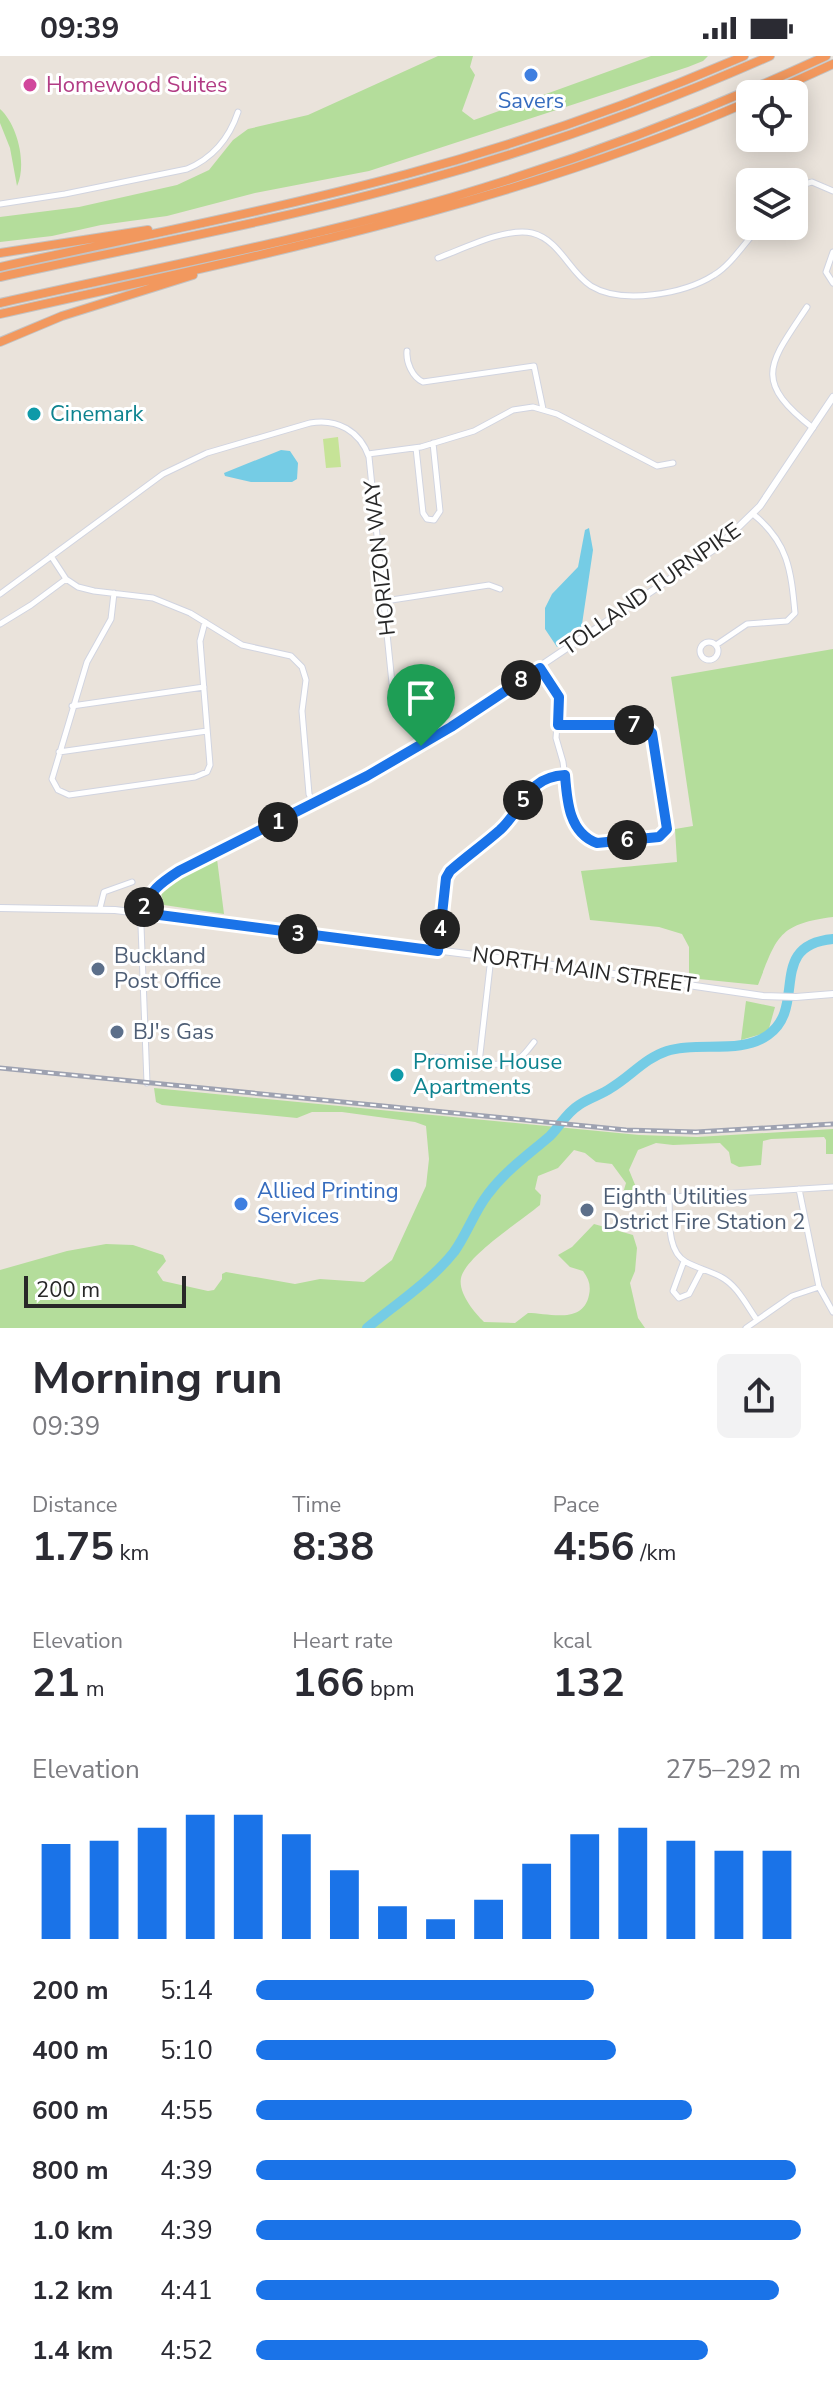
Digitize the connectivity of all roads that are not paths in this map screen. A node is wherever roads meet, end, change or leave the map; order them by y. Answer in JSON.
{"nodes":[{"id":1,"x":744,"y":56,"type":"edge"},
{"id":2,"x":770,"y":56,"type":"edge"},
{"id":3,"x":826,"y":56,"type":"edge"},
{"id":4,"x":833,"y":64,"type":"edge"},
{"id":5,"x":798,"y":80,"type":"edge"},
{"id":6,"x":736,"y":107,"type":"edge"},
{"id":7,"x":238,"y":112,"type":"dead end"},
{"id":8,"x":808,"y":183,"type":"edge"},
{"id":9,"x":833,"y":191,"type":"edge"},
{"id":10,"x":0,"y":204,"type":"edge"},
{"id":11,"x":168,"y":230,"type":"junction"},
{"id":12,"x":747,"y":240,"type":"edge"},
{"id":13,"x":833,"y":252,"type":"edge"},
{"id":14,"x":0,"y":253,"type":"edge"},
{"id":15,"x":438,"y":258,"type":"dead end"},
{"id":16,"x":232,"y":261,"type":"junction"},
{"id":17,"x":0,"y":267,"type":"edge"},
{"id":18,"x":0,"y":277,"type":"edge"},
{"id":19,"x":833,"y":283,"type":"edge"},
{"id":20,"x":0,"y":303,"type":"edge"},
{"id":21,"x":807,"y":307,"type":"dead end"},
{"id":22,"x":0,"y":314,"type":"edge"},
{"id":23,"x":0,"y":342,"type":"edge"},
{"id":24,"x":407,"y":351,"type":"dead end"},
{"id":25,"x":833,"y":397,"type":"edge"},
{"id":26,"x":543,"y":409,"type":"junction"},
{"id":27,"x":813,"y":428,"type":"junction"},
{"id":28,"x":433,"y":443,"type":"junction"},
{"id":29,"x":416,"y":448,"type":"junction"},
{"id":30,"x":368,"y":454,"type":"junction"},
{"id":31,"x":673,"y":463,"type":"dead end"},
{"id":32,"x":753,"y":514,"type":"junction"},
{"id":33,"x":51,"y":556,"type":"junction"},
{"id":34,"x":66,"y":579,"type":"junction"},
{"id":35,"x":500,"y":589,"type":"dead end"},
{"id":36,"x":114,"y":593,"type":"junction"},
{"id":37,"x":0,"y":594,"type":"edge"},
{"id":38,"x":385,"y":601,"type":"junction"},
{"id":39,"x":205,"y":622,"type":"junction"},
{"id":40,"x":0,"y":624,"type":"edge"},
{"id":41,"x":716,"y":645,"type":"dead end"},
{"id":42,"x":540,"y":668,"type":"junction"},
{"id":43,"x":204,"y":687,"type":"junction"},
{"id":44,"x":72,"y":706,"type":"junction"},
{"id":45,"x":558,"y":725,"type":"junction"},
{"id":46,"x":207,"y":731,"type":"junction"},
{"id":47,"x":421,"y":746,"type":"junction"},
{"id":48,"x":59,"y":752,"type":"junction"},
{"id":49,"x":565,"y":775,"type":"junction"},
{"id":50,"x":314,"y":805,"type":"junction"},
{"id":51,"x":132,"y":882,"type":"dead end"},
{"id":52,"x":0,"y":908,"type":"edge"},
{"id":53,"x":100,"y":908,"type":"junction"},
{"id":54,"x":144,"y":913,"type":"junction"},
{"id":55,"x":438,"y":951,"type":"junction"},
{"id":56,"x":491,"y":957,"type":"junction"},
{"id":57,"x":833,"y":994,"type":"edge"},
{"id":58,"x":534,"y":1042,"type":"dead end"},
{"id":59,"x":437,"y":1057,"type":"dead end"},
{"id":60,"x":479,"y":1063,"type":"junction"},
{"id":61,"x":147,"y":1083,"type":"dead end"},
{"id":62,"x":833,"y":1187,"type":"edge"},
{"id":63,"x":799,"y":1189,"type":"junction"},
{"id":64,"x":669,"y":1198,"type":"junction"},
{"id":65,"x":640,"y":1199,"type":"dead end"},
{"id":66,"x":684,"y":1261,"type":"junction"},
{"id":67,"x":702,"y":1269,"type":"junction"},
{"id":68,"x":819,"y":1287,"type":"junction"},
{"id":69,"x":833,"y":1312,"type":"edge"},
{"id":70,"x":757,"y":1320,"type":"junction"},
{"id":71,"x":746,"y":1328,"type":"edge"}],
"edges":[{"from":1,"to":11,"type":"highway"},
{"from":2,"to":18,"type":"highway"},
{"from":3,"to":20,"type":"highway"},
{"from":4,"to":5,"type":"highway"},
{"from":6,"to":16,"type":"highway"},
{"from":7,"to":10,"type":"street"},
{"from":8,"to":9,"type":"street"},
{"from":11,"to":14,"type":"highway"},
{"from":11,"to":17,"type":"highway"},
{"from":12,"to":15,"type":"street"},
{"from":13,"to":19,"type":"street"},
{"from":16,"to":22,"type":"highway"},
{"from":16,"to":23,"type":"highway"},
{"from":21,"to":27,"type":"street"},
{"from":24,"to":26,"type":"street"},
{"from":25,"to":27,"type":"street","name":"TOLLAND TURNPIKE"},
{"from":26,"to":28,"type":"street"},
{"from":26,"to":31,"type":"street"},
{"from":27,"to":32,"type":"street","name":"TOLLAND TURNPIKE"},
{"from":28,"to":29,"type":"street"},
{"from":28,"to":29,"type":"street"},
{"from":29,"to":30,"type":"street"},
{"from":30,"to":33,"type":"street","name":"HORIZON WAY"},
{"from":30,"to":38,"type":"street","name":"HORIZON WAY"},
{"from":32,"to":41,"type":"street"},
{"from":32,"to":42,"type":"street","name":"TOLLAND TURNPIKE"},
{"from":33,"to":34,"type":"street"},
{"from":33,"to":37,"type":"street"},
{"from":34,"to":36,"type":"street"},
{"from":34,"to":40,"type":"street"},
{"from":35,"to":38,"type":"street"},
{"from":36,"to":39,"type":"street"},
{"from":36,"to":44,"type":"street"},
{"from":38,"to":47,"type":"street","name":"HORIZON WAY"},
{"from":39,"to":43,"type":"street"},
{"from":39,"to":50,"type":"street"},
{"from":42,"to":45,"type":"street"},
{"from":42,"to":47,"type":"street","name":"TOLLAND TURNPIKE"},
{"from":43,"to":44,"type":"street"},
{"from":43,"to":46,"type":"street"},
{"from":44,"to":48,"type":"street"},
{"from":45,"to":49,"type":"street"},
{"from":45,"to":49,"type":"street"},
{"from":46,"to":48,"type":"street"},
{"from":46,"to":48,"type":"street"},
{"from":47,"to":50,"type":"street","name":"TOLLAND TURNPIKE"},
{"from":49,"to":55,"type":"street"},
{"from":50,"to":54,"type":"street","name":"TOLLAND TURNPIKE"},
{"from":51,"to":53,"type":"street"},
{"from":52,"to":53,"type":"street"},
{"from":53,"to":54,"type":"street"},
{"from":54,"to":55,"type":"street","name":"NORTH MAIN STREET"},
{"from":54,"to":61,"type":"street"},
{"from":55,"to":56,"type":"street","name":"NORTH MAIN STREET"},
{"from":56,"to":57,"type":"street","name":"NORTH MAIN STREET"},
{"from":56,"to":60,"type":"street"},
{"from":58,"to":60,"type":"street"},
{"from":59,"to":60,"type":"street"},
{"from":62,"to":63,"type":"street"},
{"from":63,"to":64,"type":"street"},
{"from":63,"to":68,"type":"street"},
{"from":64,"to":65,"type":"street"},
{"from":64,"to":66,"type":"street"},
{"from":66,"to":67,"type":"street"},
{"from":66,"to":67,"type":"street"},
{"from":67,"to":70,"type":"street"},
{"from":68,"to":69,"type":"street"},
{"from":68,"to":70,"type":"street"},
{"from":70,"to":71,"type":"street"}]}
